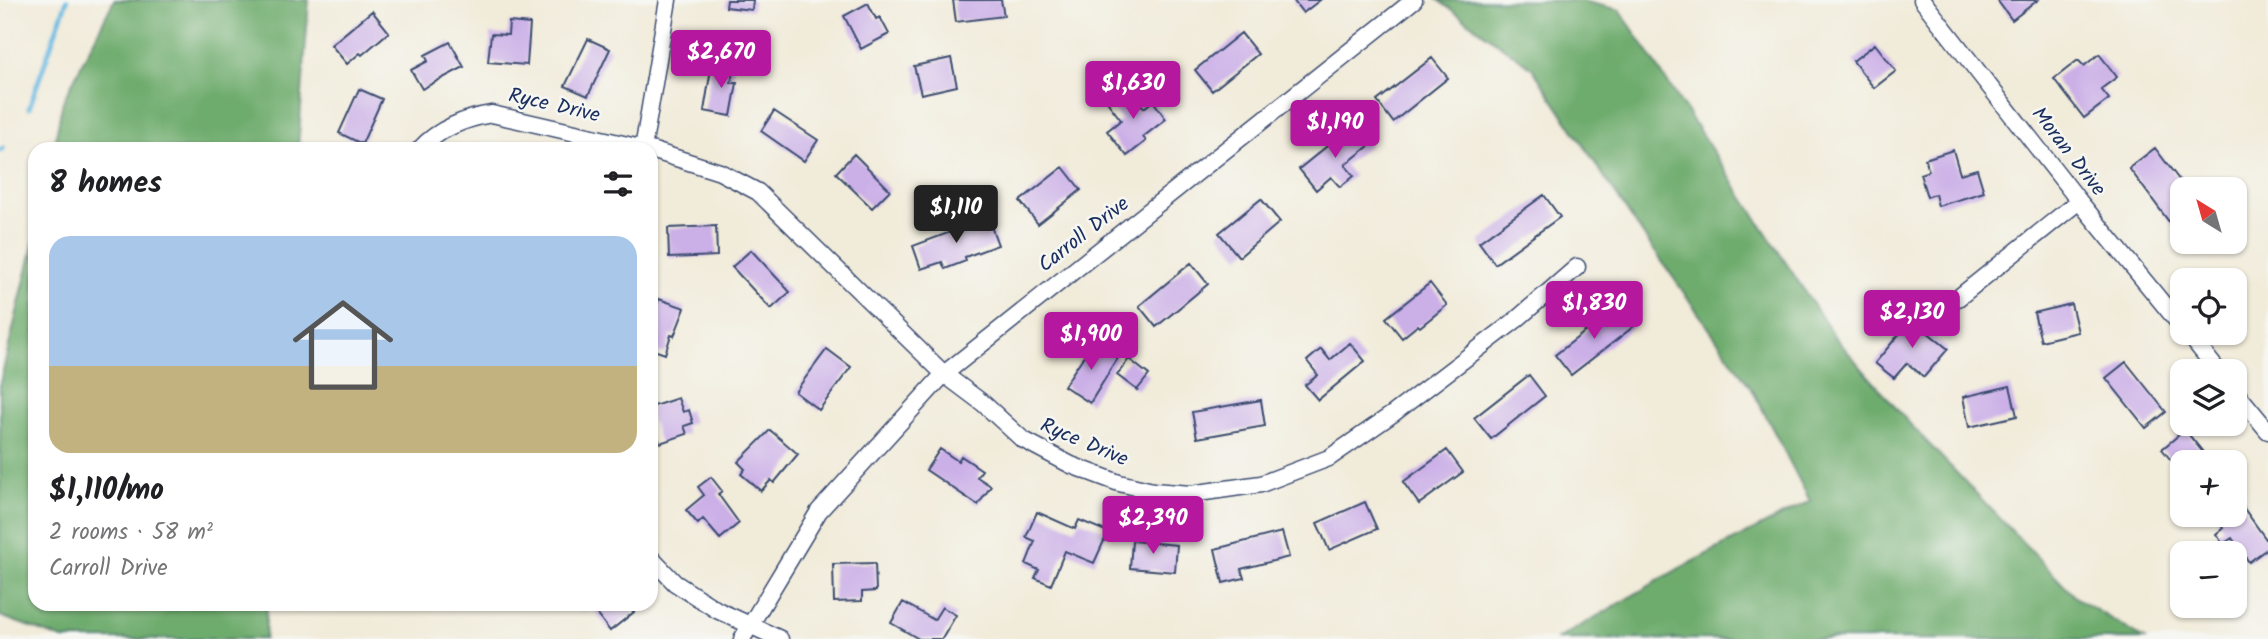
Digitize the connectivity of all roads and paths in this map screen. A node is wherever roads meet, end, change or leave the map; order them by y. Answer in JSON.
{"nodes":[{"id":1,"x":668,"y":0,"type":"edge"},
{"id":2,"x":1414,"y":0,"type":"edge"},
{"id":3,"x":1922,"y":0,"type":"edge"},
{"id":4,"x":428,"y":142,"type":"edge"},
{"id":5,"x":614,"y":142,"type":"edge"},
{"id":6,"x":645,"y":142,"type":"edge"},
{"id":7,"x":658,"y":152,"type":"edge"},
{"id":8,"x":2079,"y":201,"type":"junction"},
{"id":9,"x":1577,"y":267,"type":"dead end"},
{"id":10,"x":1958,"y":298,"type":"dead end"},
{"id":11,"x":2170,"y":312,"type":"edge"},
{"id":12,"x":2197,"y":345,"type":"edge"},
{"id":13,"x":2208,"y":359,"type":"edge"},
{"id":14,"x":944,"y":373,"type":"junction"},
{"id":15,"x":2247,"y":406,"type":"edge"},
{"id":16,"x":2268,"y":431,"type":"edge"},
{"id":17,"x":658,"y":565,"type":"edge"},
{"id":18,"x":750,"y":623,"type":"junction"},
{"id":19,"x":742,"y":639,"type":"edge"},
{"id":20,"x":780,"y":639,"type":"edge"}],
"edges":[{"from":1,"to":6,"type":"street"},
{"from":2,"to":14,"type":"street","name":"Carroll Drive"},
{"from":3,"to":8,"type":"street","name":"Moran Drive"},
{"from":4,"to":5,"type":"street","name":"Ryce Drive"},
{"from":7,"to":14,"type":"street","name":"Ryce Drive"},
{"from":8,"to":10,"type":"street"},
{"from":8,"to":11,"type":"street","name":"Moran Drive"},
{"from":9,"to":14,"type":"street","name":"Ryce Drive"},
{"from":12,"to":13,"type":"street"},
{"from":14,"to":18,"type":"street","name":"Carroll Drive"},
{"from":15,"to":16,"type":"street"},
{"from":17,"to":18,"type":"street"},
{"from":18,"to":19,"type":"street","name":"Carroll Drive"},
{"from":18,"to":20,"type":"street"}]}
